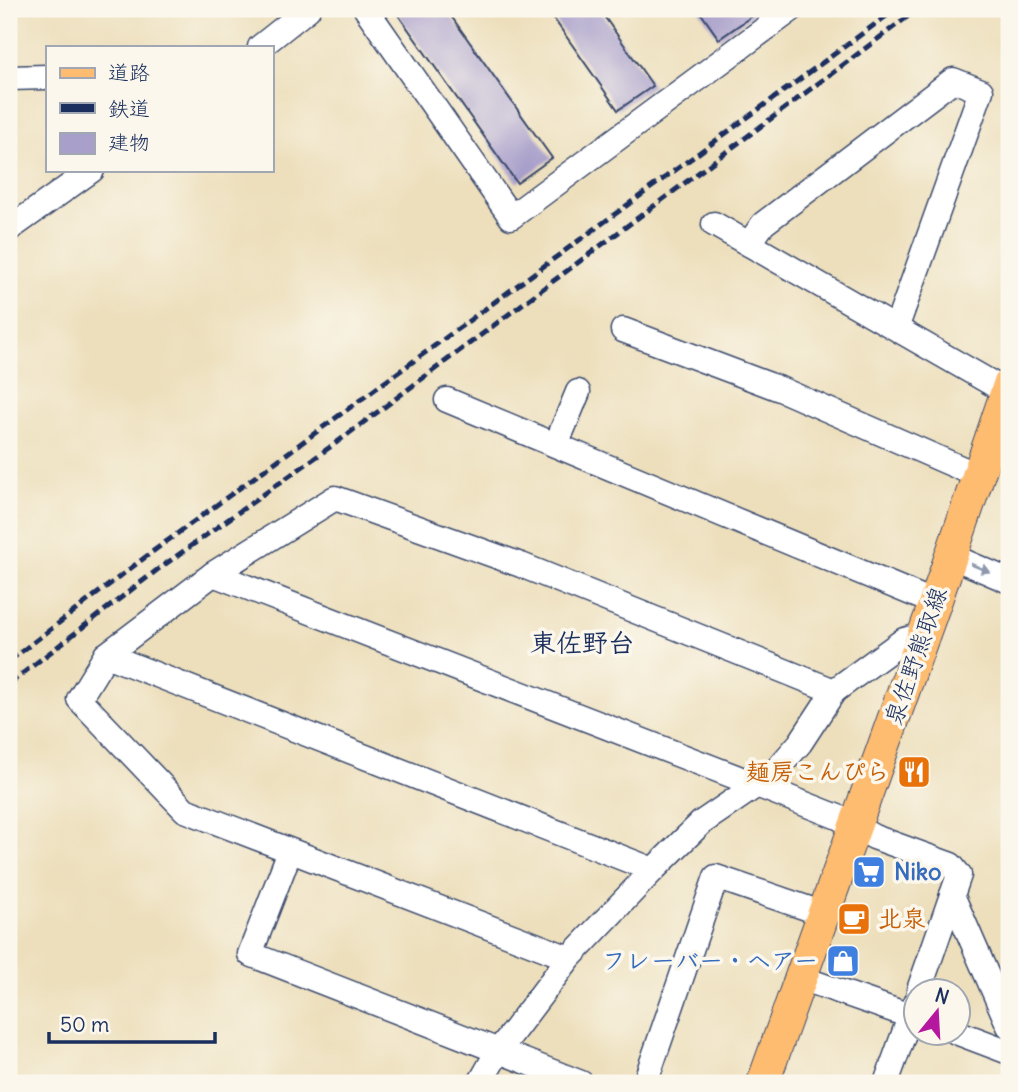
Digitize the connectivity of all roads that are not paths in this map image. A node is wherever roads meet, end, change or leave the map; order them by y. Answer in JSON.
{"nodes":[{"id":1,"x":308,"y":9,"type":"edge"},
{"id":2,"x":366,"y":9,"type":"edge"},
{"id":3,"x":792,"y":9,"type":"edge"},
{"id":4,"x":261,"y":46,"type":"edge"},
{"id":5,"x":46,"y":77,"type":"edge"},
{"id":6,"x":9,"y":78,"type":"edge"},
{"id":7,"x":89,"y":172,"type":"edge"},
{"id":8,"x":714,"y":224,"type":"dead end"},
{"id":9,"x":9,"y":229,"type":"edge"},
{"id":10,"x":749,"y":244,"type":"junction"},
{"id":11,"x":897,"y":326,"type":"junction"},
{"id":12,"x":623,"y":330,"type":"dead end"},
{"id":13,"x":1008,"y":389,"type":"edge"},
{"id":14,"x":578,"y":392,"type":"dead end"},
{"id":15,"x":447,"y":400,"type":"dead end"},
{"id":16,"x":556,"y":445,"type":"junction"},
{"id":17,"x":979,"y":476,"type":"junction"},
{"id":18,"x":951,"y":556,"type":"junction"},
{"id":19,"x":213,"y":574,"type":"junction"},
{"id":20,"x":1009,"y":581,"type":"edge"},
{"id":21,"x":935,"y":603,"type":"junction"},
{"id":22,"x":923,"y":635,"type":"junction"},
{"id":23,"x":106,"y":655,"type":"junction"},
{"id":24,"x":834,"y":691,"type":"junction"},
{"id":25,"x":754,"y":784,"type":"junction"},
{"id":26,"x":856,"y":827,"type":"junction"},
{"id":27,"x":290,"y":851,"type":"junction"},
{"id":28,"x":653,"y":870,"type":"junction"},
{"id":29,"x":952,"y":895,"type":"junction"},
{"id":30,"x":824,"y":914,"type":"junction"},
{"id":31,"x":569,"y":958,"type":"junction"},
{"id":32,"x":924,"y":976,"type":"edge"},
{"id":33,"x":801,"y":978,"type":"junction"},
{"id":34,"x":902,"y":1007,"type":"edge"},
{"id":35,"x":1009,"y":1026,"type":"edge"},
{"id":36,"x":972,"y":1038,"type":"edge"},
{"id":37,"x":902,"y":1042,"type":"edge"},
{"id":38,"x":1009,"y":1052,"type":"edge"},
{"id":39,"x":497,"y":1054,"type":"junction"},
{"id":40,"x":480,"y":1083,"type":"edge"},
{"id":41,"x":580,"y":1083,"type":"edge"},
{"id":42,"x":645,"y":1083,"type":"edge"},
{"id":43,"x":763,"y":1083,"type":"edge"},
{"id":44,"x":886,"y":1083,"type":"edge"}],
"edges":[{"from":1,"to":4,"type":"street"},
{"from":2,"to":3,"type":"street"},
{"from":5,"to":6,"type":"street"},
{"from":7,"to":9,"type":"street"},
{"from":8,"to":10,"type":"street"},
{"from":10,"to":11,"type":"street"},
{"from":10,"to":11,"type":"street"},
{"from":11,"to":13,"type":"street"},
{"from":12,"to":17,"type":"street"},
{"from":13,"to":17,"type":"main road","name":"泉佐野熊取線"},
{"from":14,"to":16,"type":"street"},
{"from":15,"to":16,"type":"street"},
{"from":16,"to":21,"type":"street"},
{"from":17,"to":18,"type":"main road","name":"泉佐野熊取線"},
{"from":18,"to":20,"type":"street","one_way":true},
{"from":18,"to":21,"type":"main road","name":"泉佐野熊取線"},
{"from":19,"to":23,"type":"street"},
{"from":19,"to":24,"type":"street"},
{"from":19,"to":25,"type":"street"},
{"from":21,"to":22,"type":"main road","name":"泉佐野熊取線"},
{"from":22,"to":24,"type":"street"},
{"from":22,"to":26,"type":"main road","name":"泉佐野熊取線"},
{"from":23,"to":27,"type":"street"},
{"from":23,"to":28,"type":"street"},
{"from":24,"to":25,"type":"street"},
{"from":25,"to":26,"type":"street"},
{"from":25,"to":28,"type":"street"},
{"from":26,"to":29,"type":"street"},
{"from":26,"to":30,"type":"main road","name":"泉佐野熊取線"},
{"from":27,"to":31,"type":"street"},
{"from":27,"to":39,"type":"street"},
{"from":28,"to":31,"type":"street"},
{"from":29,"to":32,"type":"street"},
{"from":29,"to":35,"type":"street"},
{"from":30,"to":33,"type":"main road","name":"泉佐野熊取線"},
{"from":30,"to":42,"type":"street"},
{"from":31,"to":39,"type":"street"},
{"from":33,"to":34,"type":"street"},
{"from":33,"to":43,"type":"main road","name":"泉佐野熊取線"},
{"from":36,"to":38,"type":"street"},
{"from":37,"to":44,"type":"street"},
{"from":39,"to":40,"type":"street"},
{"from":39,"to":41,"type":"street"}]}
